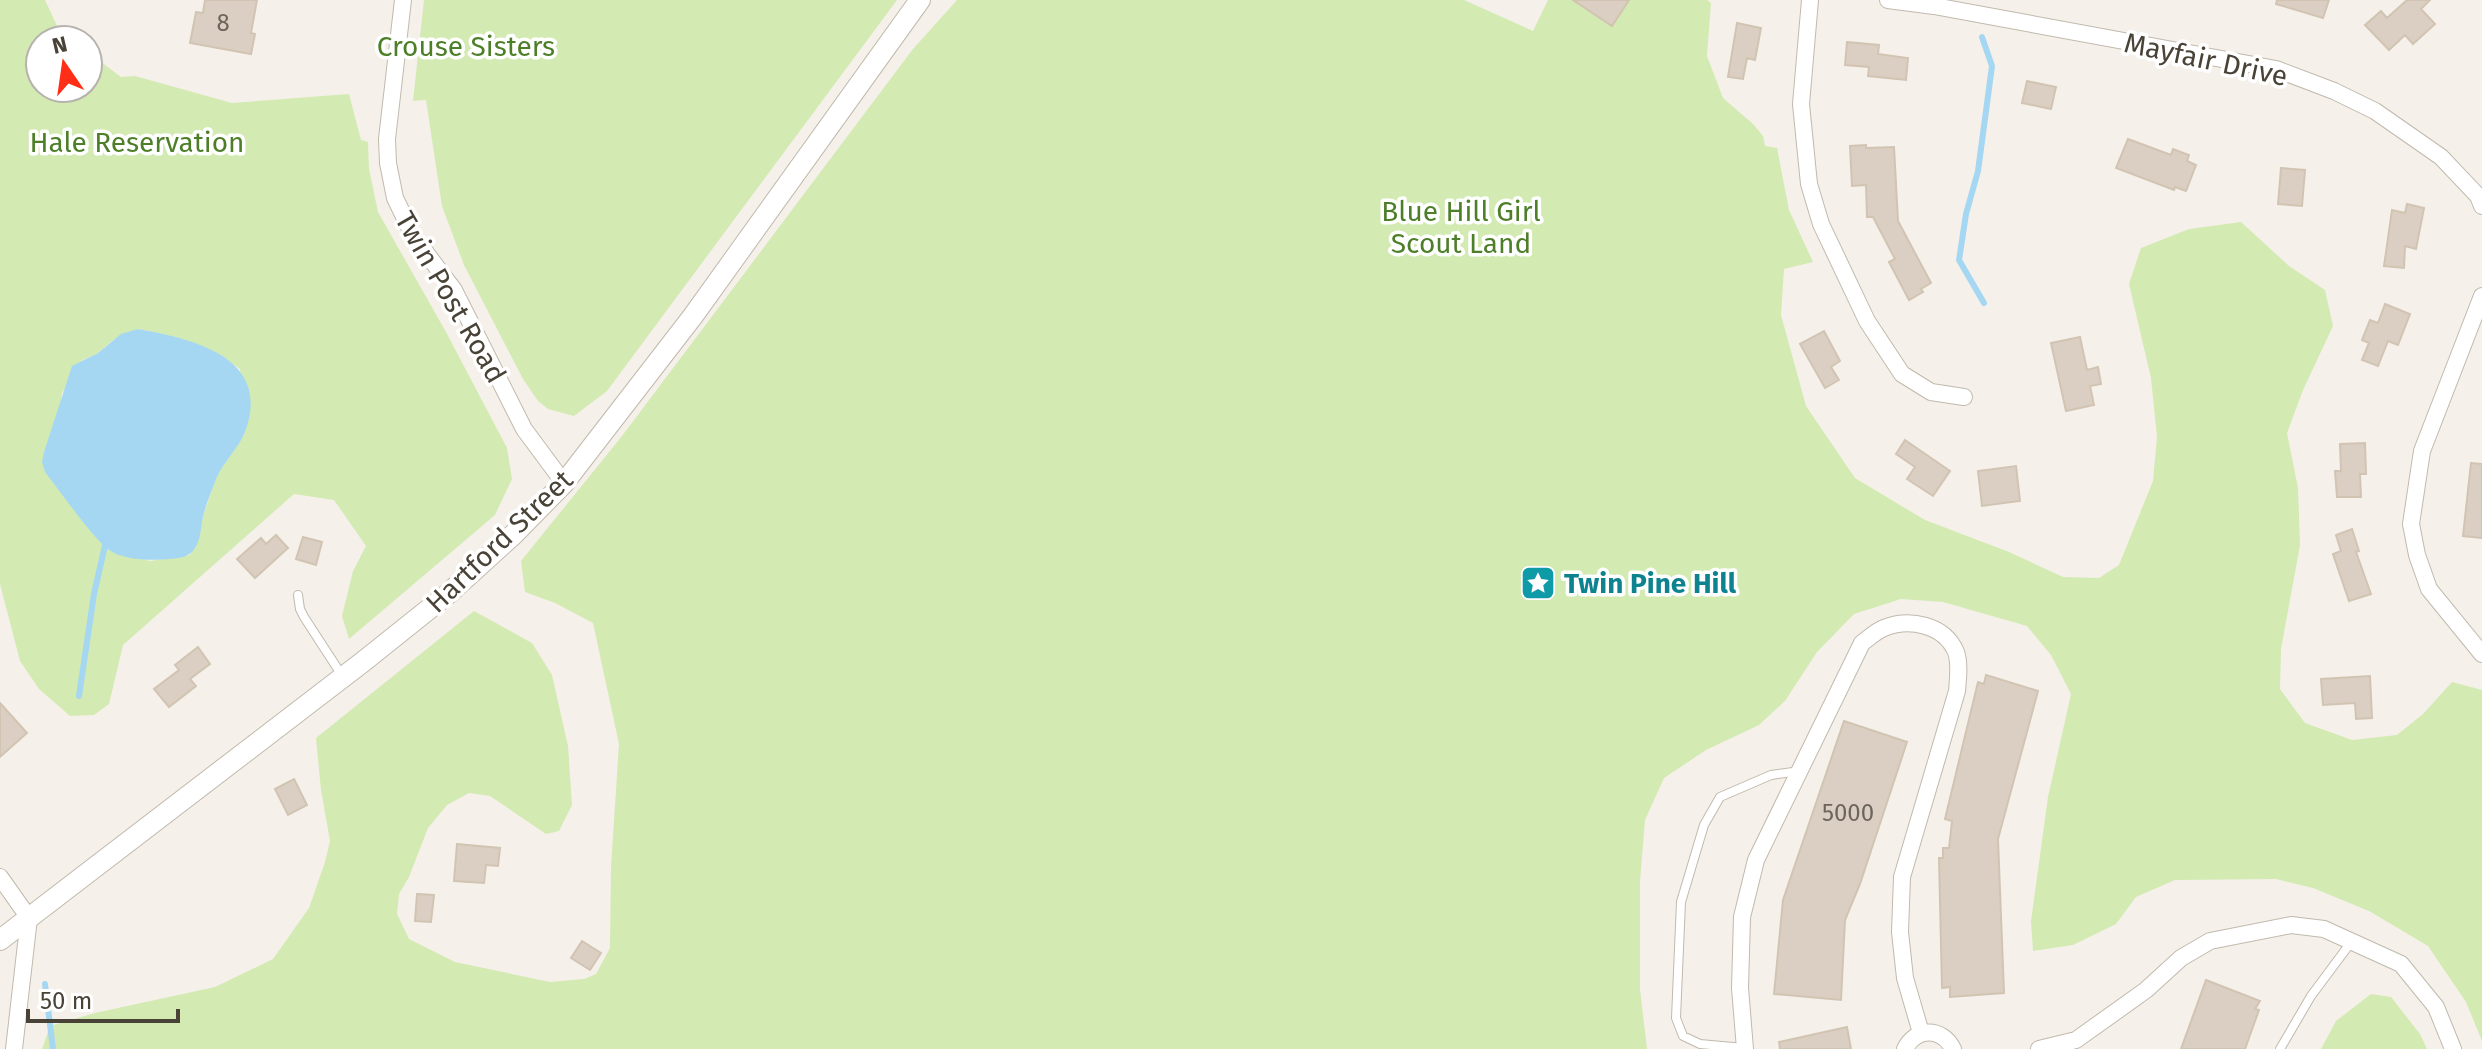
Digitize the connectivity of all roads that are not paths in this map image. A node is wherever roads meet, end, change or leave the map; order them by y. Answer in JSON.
{"nodes":[{"id":1,"x":403,"y":0,"type":"edge"},
{"id":2,"x":920,"y":0,"type":"edge"},
{"id":3,"x":1810,"y":0,"type":"edge"},
{"id":4,"x":1888,"y":0,"type":"edge"},
{"id":5,"x":2482,"y":206,"type":"edge"},
{"id":6,"x":2482,"y":296,"type":"edge"},
{"id":7,"x":1964,"y":397,"type":"dead end"},
{"id":8,"x":564,"y":483,"type":"junction"},
{"id":9,"x":298,"y":595,"type":"dead end"},
{"id":10,"x":2482,"y":654,"type":"edge"},
{"id":11,"x":343,"y":677,"type":"junction"},
{"id":12,"x":1801,"y":771,"type":"junction"},
{"id":13,"x":0,"y":877,"type":"edge"},
{"id":14,"x":29,"y":918,"type":"junction"},
{"id":15,"x":0,"y":940,"type":"edge"},
{"id":16,"x":2352,"y":940,"type":"junction"},
{"id":17,"x":1921,"y":1033,"type":"junction"},
{"id":18,"x":1745,"y":1048,"type":"edge"},
{"id":19,"x":14,"y":1049,"type":"edge"},
{"id":20,"x":1905,"y":1049,"type":"edge"},
{"id":21,"x":1953,"y":1049,"type":"edge"},
{"id":22,"x":2039,"y":1049,"type":"edge"},
{"id":23,"x":2280,"y":1049,"type":"edge"},
{"id":24,"x":2453,"y":1049,"type":"edge"}],
"edges":[{"from":1,"to":8,"type":"street","name":"Twin Post Road"},
{"from":2,"to":8,"type":"street","name":"Hartford Street"},
{"from":3,"to":7,"type":"street"},
{"from":4,"to":5,"type":"street","name":"Mayfair Drive"},
{"from":6,"to":10,"type":"street"},
{"from":8,"to":11,"type":"street","name":"Hartford Street"},
{"from":9,"to":11,"type":"lane"},
{"from":11,"to":14,"type":"street","name":"Hartford Street"},
{"from":12,"to":17,"type":"street"},
{"from":12,"to":18,"type":"street"},
{"from":12,"to":18,"type":"lane"},
{"from":13,"to":14,"type":"street"},
{"from":14,"to":15,"type":"street","name":"Hartford Street"},
{"from":14,"to":19,"type":"street"},
{"from":16,"to":22,"type":"street"},
{"from":16,"to":23,"type":"lane"},
{"from":16,"to":24,"type":"street"},
{"from":17,"to":20,"type":"street"},
{"from":17,"to":21,"type":"street"}]}
